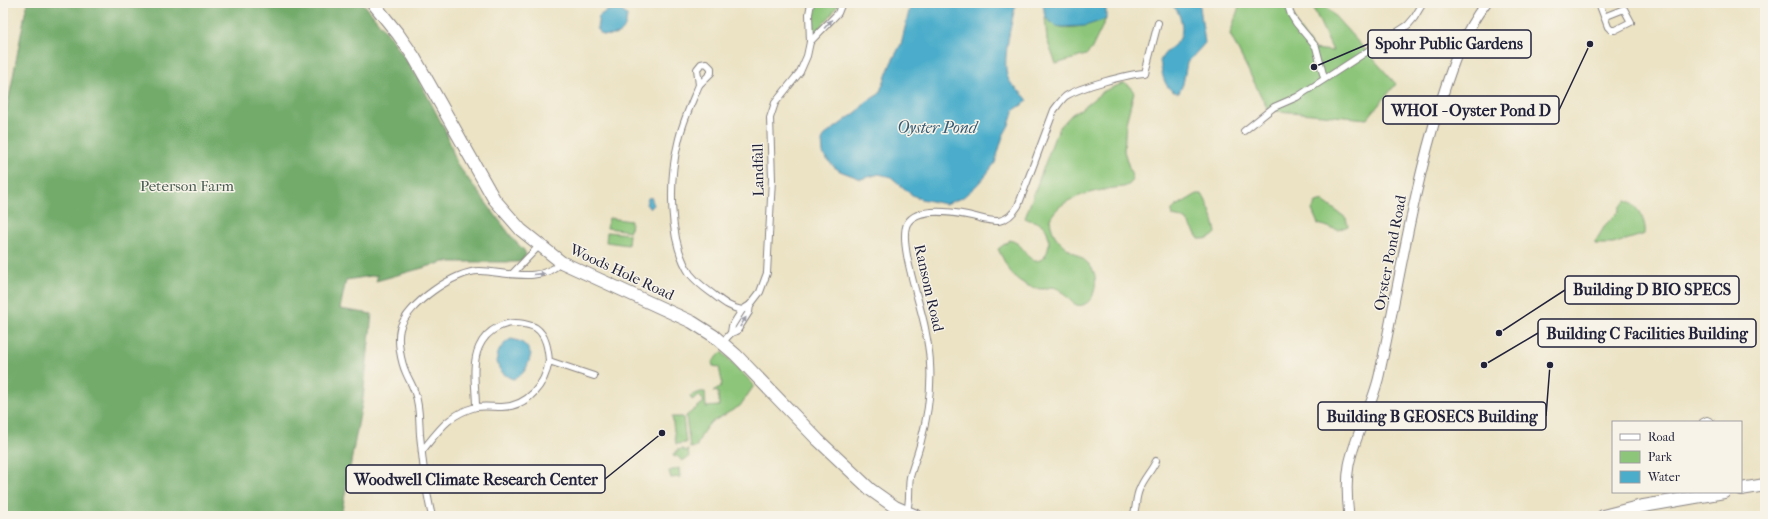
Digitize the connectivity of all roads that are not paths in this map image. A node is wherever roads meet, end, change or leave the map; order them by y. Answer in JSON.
{"nodes":[{"id":1,"x":373,"y":3,"type":"edge"},
{"id":2,"x":811,"y":3,"type":"edge"},
{"id":3,"x":842,"y":3,"type":"edge"},
{"id":4,"x":1287,"y":3,"type":"edge"},
{"id":5,"x":1423,"y":3,"type":"edge"},
{"id":6,"x":1486,"y":3,"type":"edge"},
{"id":7,"x":1599,"y":3,"type":"edge"},
{"id":8,"x":1604,"y":17,"type":"dead end"},
{"id":9,"x":1158,"y":23,"type":"dead end"},
{"id":10,"x":810,"y":42,"type":"junction"},
{"id":11,"x":1324,"y":78,"type":"junction"},
{"id":12,"x":699,"y":85,"type":"dead end"},
{"id":13,"x":1244,"y":132,"type":"dead end"},
{"id":14,"x":540,"y":246,"type":"junction"},
{"id":15,"x":561,"y":262,"type":"junction"},
{"id":16,"x":513,"y":273,"type":"junction"},
{"id":17,"x":750,"y":306,"type":"junction"},
{"id":18,"x":742,"y":310,"type":"junction"},
{"id":19,"x":731,"y":333,"type":"junction"},
{"id":20,"x":722,"y":343,"type":"junction"},
{"id":21,"x":549,"y":361,"type":"junction"},
{"id":22,"x":594,"y":376,"type":"dead end"},
{"id":23,"x":476,"y":407,"type":"junction"},
{"id":24,"x":422,"y":451,"type":"junction"},
{"id":25,"x":1156,"y":461,"type":"dead end"},
{"id":26,"x":1765,"y":485,"type":"edge"},
{"id":27,"x":1742,"y":489,"type":"edge"},
{"id":28,"x":1710,"y":493,"type":"edge"},
{"id":29,"x":1696,"y":494,"type":"edge"},
{"id":30,"x":909,"y":515,"type":"edge"},
{"id":31,"x":432,"y":516,"type":"edge"},
{"id":32,"x":1133,"y":516,"type":"edge"},
{"id":33,"x":1349,"y":516,"type":"edge"},
{"id":34,"x":1603,"y":516,"type":"edge"}],
"edges":[{"from":1,"to":14,"type":"highway","name":"Woods Hole Road"},
{"from":2,"to":10,"type":"street","name":"Landfall"},
{"from":10,"to":3,"type":"street","name":"Landfall","one_way":true},
{"from":4,"to":11,"type":"street"},
{"from":5,"to":11,"type":"street"},
{"from":6,"to":33,"type":"street","name":"Oyster Pond Road"},
{"from":7,"to":8,"type":"street"},
{"from":9,"to":30,"type":"street","name":"Ransom Road"},
{"from":10,"to":17,"type":"street","name":"Landfall"},
{"from":11,"to":13,"type":"street"},
{"from":12,"to":18,"type":"street"},
{"from":14,"to":15,"type":"highway","name":"Woods Hole Road"},
{"from":14,"to":16,"type":"street"},
{"from":16,"to":15,"type":"street","one_way":true},
{"from":15,"to":20,"type":"highway","name":"Woods Hole Road"},
{"from":16,"to":24,"type":"street"},
{"from":17,"to":18,"type":"street"},
{"from":19,"to":17,"type":"street","name":"Landfall","one_way":true},
{"from":18,"to":19,"type":"street","name":"Landfall"},
{"from":19,"to":20,"type":"street","name":"Landfall"},
{"from":20,"to":30,"type":"highway","name":"Woods Hole Road"},
{"from":21,"to":22,"type":"street"},
{"from":21,"to":23,"type":"street"},
{"from":21,"to":23,"type":"street"},
{"from":23,"to":24,"type":"street"},
{"from":24,"to":31,"type":"street"},
{"from":25,"to":32,"type":"street"},
{"from":26,"to":27,"type":"highway"},
{"from":28,"to":29,"type":"highway"},
{"from":29,"to":34,"type":"highway"}]}
